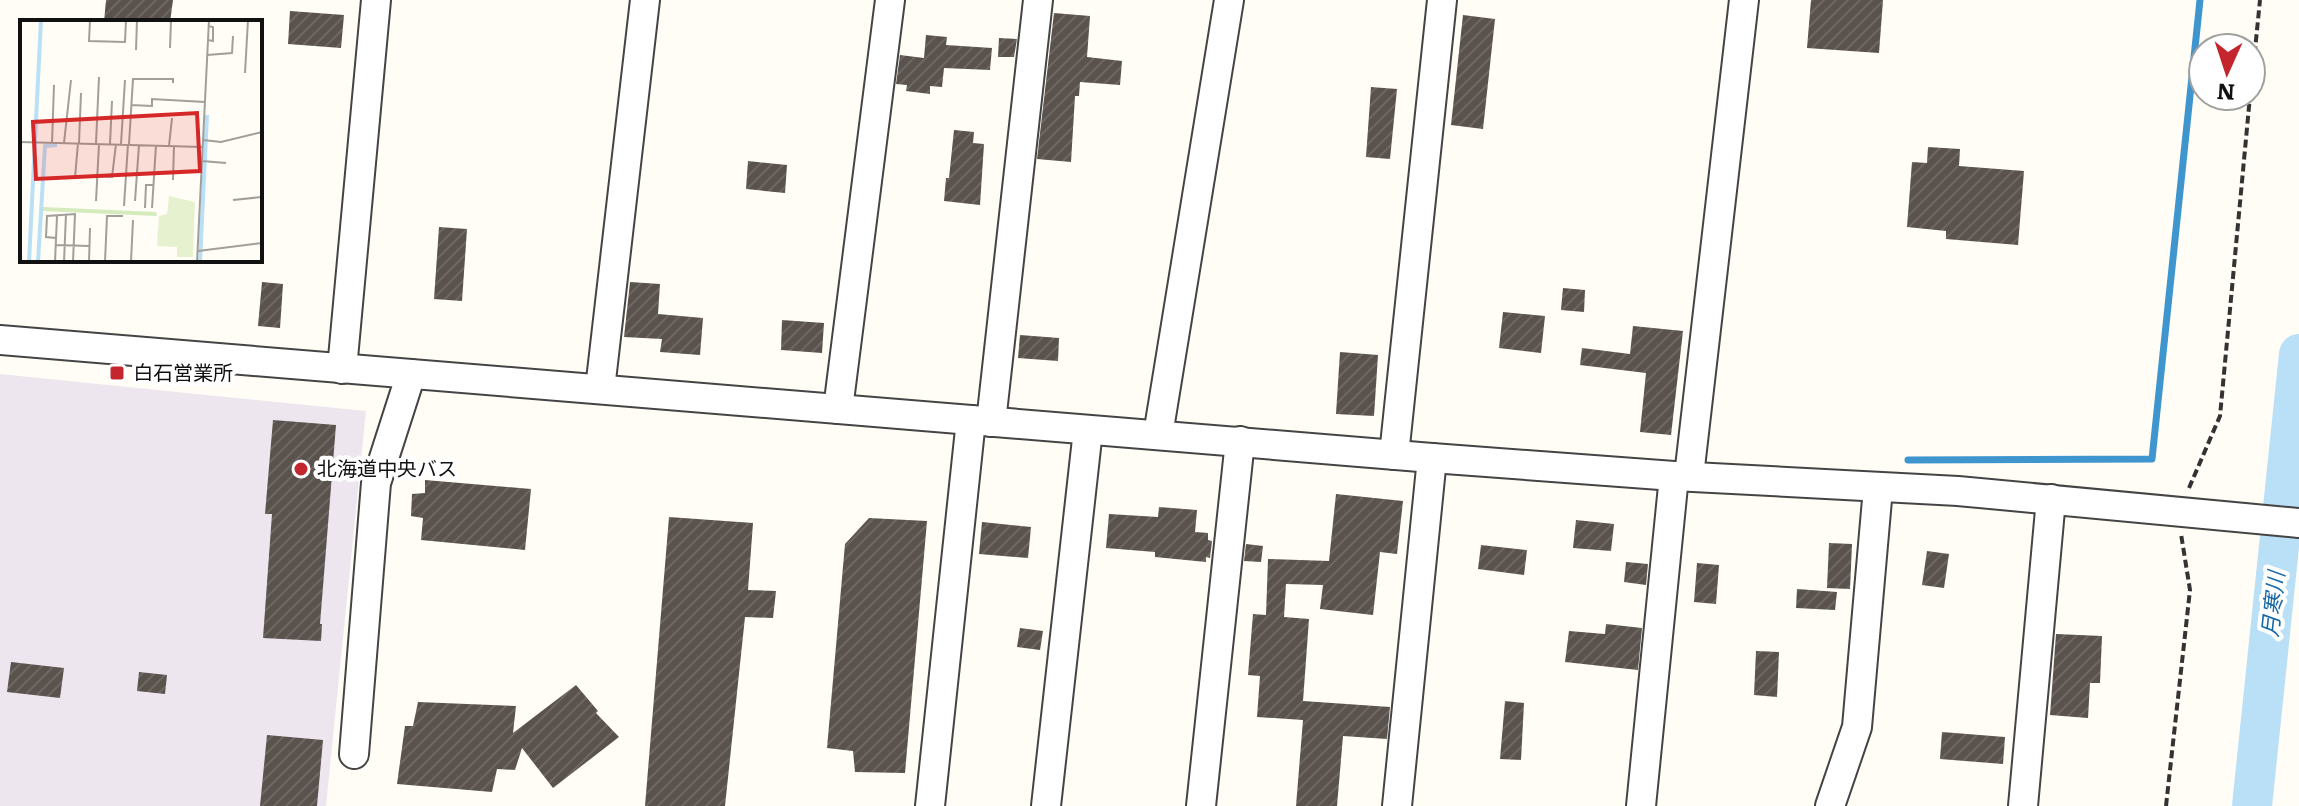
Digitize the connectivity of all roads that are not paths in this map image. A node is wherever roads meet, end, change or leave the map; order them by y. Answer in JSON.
{"nodes":[{"id":1,"x":376,"y":0,"type":"edge"},
{"id":2,"x":645,"y":0,"type":"edge"},
{"id":3,"x":890,"y":0,"type":"edge"},
{"id":4,"x":1038,"y":0,"type":"edge"},
{"id":5,"x":1229,"y":0,"type":"edge"},
{"id":6,"x":1442,"y":0,"type":"edge"},
{"id":7,"x":1744,"y":0,"type":"edge"},
{"id":8,"x":0,"y":340,"type":"edge"},
{"id":9,"x":342,"y":369,"type":"junction"},
{"id":10,"x":411,"y":374,"type":"junction"},
{"id":11,"x":600,"y":389,"type":"junction"},
{"id":12,"x":838,"y":409,"type":"junction"},
{"id":13,"x":981,"y":421,"type":"junction"},
{"id":14,"x":1088,"y":430,"type":"junction"},
{"id":15,"x":1158,"y":435,"type":"junction"},
{"id":16,"x":1240,"y":441,"type":"junction"},
{"id":17,"x":1394,"y":455,"type":"junction"},
{"id":18,"x":1432,"y":458,"type":"junction"},
{"id":19,"x":1682,"y":476,"type":"junction"},
{"id":20,"x":1878,"y":488,"type":"junction"},
{"id":21,"x":2051,"y":499,"type":"junction"},
{"id":22,"x":2299,"y":523,"type":"edge"},
{"id":23,"x":354,"y":754,"type":"dead end"},
{"id":24,"x":930,"y":806,"type":"edge"},
{"id":25,"x":1046,"y":806,"type":"edge"},
{"id":26,"x":1201,"y":806,"type":"edge"},
{"id":27,"x":1397,"y":806,"type":"edge"},
{"id":28,"x":1641,"y":806,"type":"edge"},
{"id":29,"x":1830,"y":806,"type":"edge"},
{"id":30,"x":2023,"y":806,"type":"edge"}],
"edges":[{"from":1,"to":9,"type":"street"},
{"from":2,"to":11,"type":"street"},
{"from":3,"to":12,"type":"street"},
{"from":4,"to":13,"type":"street"},
{"from":5,"to":15,"type":"street"},
{"from":6,"to":17,"type":"street"},
{"from":7,"to":19,"type":"street"},
{"from":8,"to":9,"type":"street"},
{"from":9,"to":10,"type":"street"},
{"from":10,"to":11,"type":"street"},
{"from":10,"to":23,"type":"street"},
{"from":11,"to":12,"type":"street"},
{"from":12,"to":13,"type":"street"},
{"from":13,"to":14,"type":"street"},
{"from":13,"to":24,"type":"street"},
{"from":14,"to":15,"type":"street"},
{"from":14,"to":25,"type":"street"},
{"from":15,"to":16,"type":"street"},
{"from":16,"to":17,"type":"street"},
{"from":16,"to":26,"type":"street"},
{"from":17,"to":18,"type":"street"},
{"from":18,"to":19,"type":"street"},
{"from":18,"to":27,"type":"street"},
{"from":19,"to":20,"type":"street"},
{"from":19,"to":28,"type":"street"},
{"from":20,"to":21,"type":"street"},
{"from":20,"to":29,"type":"street"},
{"from":21,"to":22,"type":"street"},
{"from":21,"to":30,"type":"street"}]}
